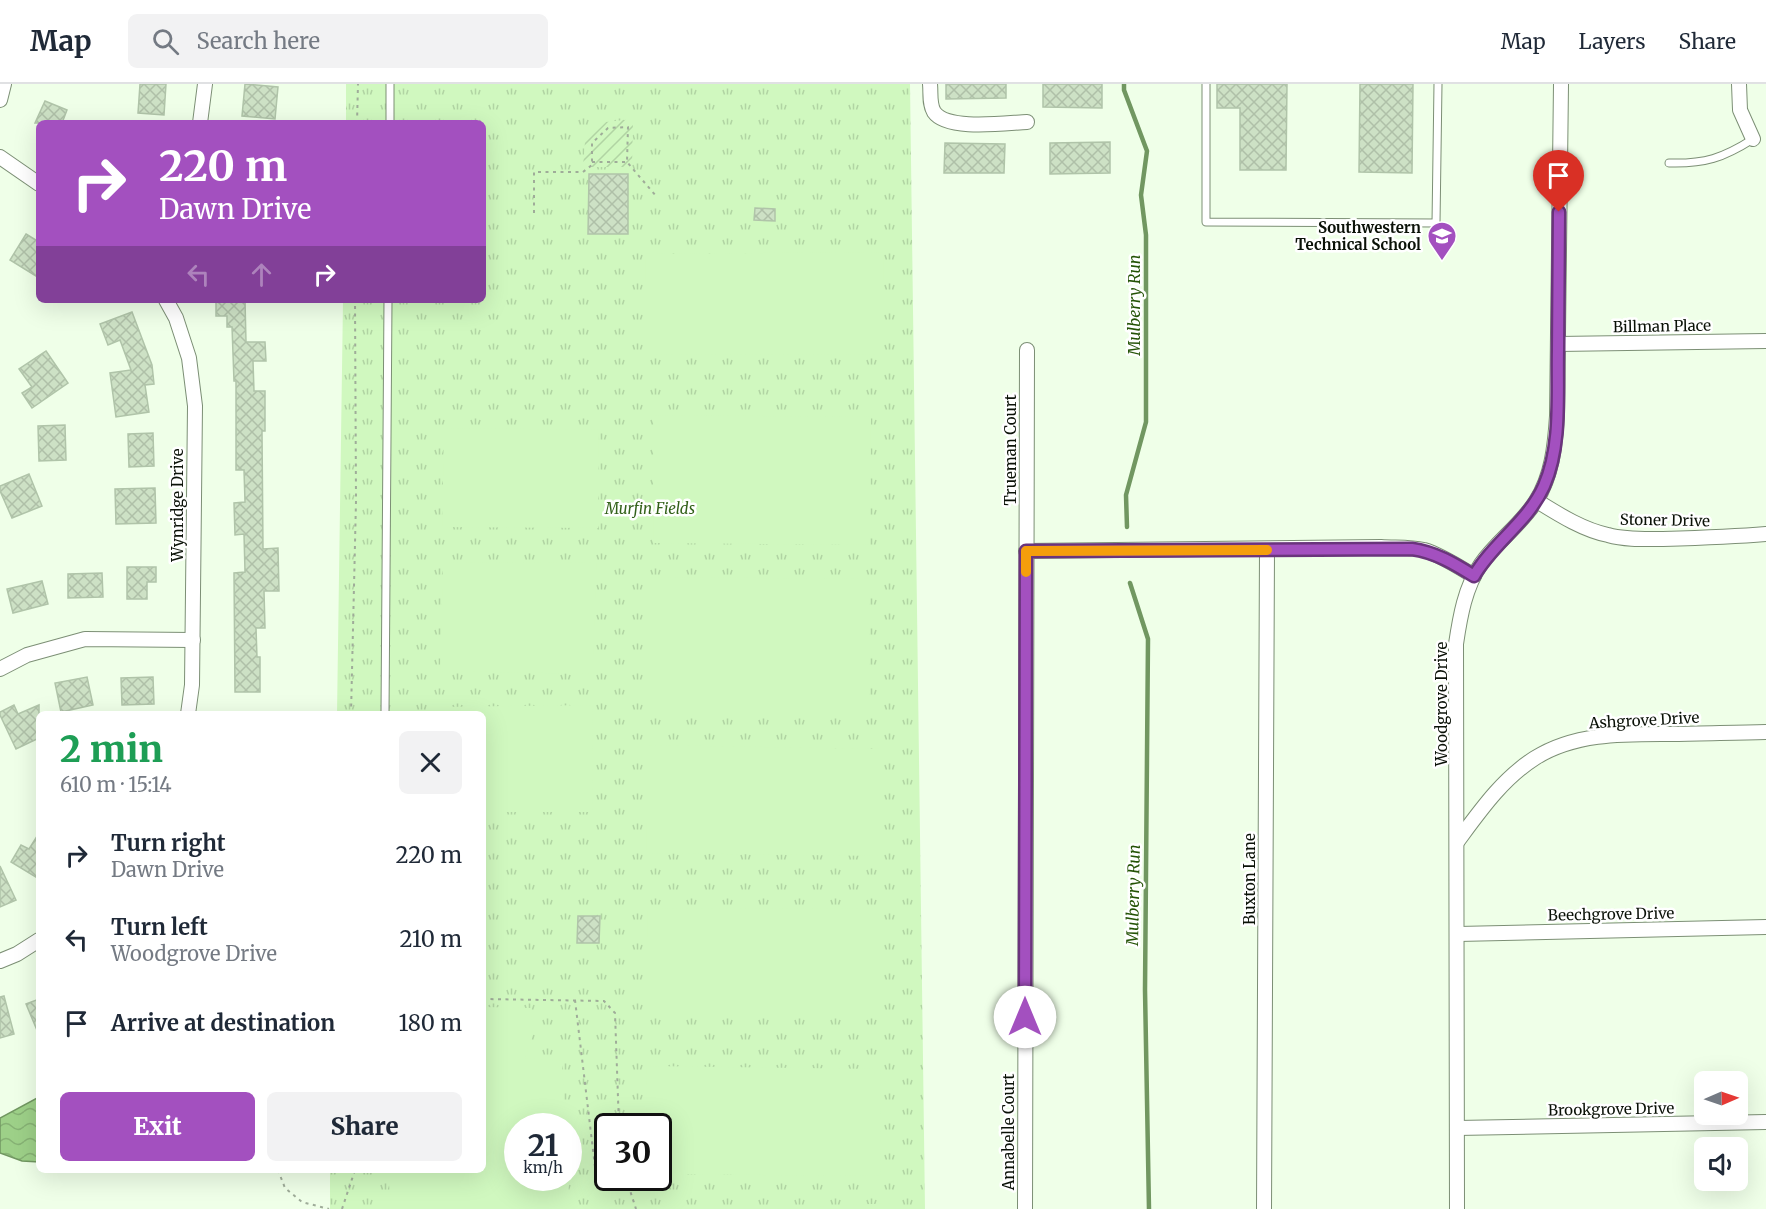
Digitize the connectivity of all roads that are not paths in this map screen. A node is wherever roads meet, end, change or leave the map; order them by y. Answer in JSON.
{"nodes":[{"id":1,"x":4,"y":84,"type":"edge"},
{"id":2,"x":205,"y":84,"type":"edge"},
{"id":3,"x":390,"y":84,"type":"edge"},
{"id":4,"x":930,"y":84,"type":"edge"},
{"id":5,"x":1206,"y":84,"type":"edge"},
{"id":6,"x":1438,"y":84,"type":"edge"},
{"id":7,"x":1561,"y":84,"type":"edge"},
{"id":8,"x":1739,"y":84,"type":"edge"},
{"id":9,"x":0,"y":100,"type":"edge"},
{"id":10,"x":200,"y":120,"type":"edge"},
{"id":11,"x":390,"y":120,"type":"edge"},
{"id":12,"x":1027,"y":122,"type":"dead end"},
{"id":13,"x":1754,"y":139,"type":"joint"},
{"id":14,"x":0,"y":157,"type":"edge"},
{"id":15,"x":1669,"y":163,"type":"dead end"},
{"id":16,"x":36,"y":182,"type":"edge"},
{"id":17,"x":168,"y":303,"type":"edge"},
{"id":18,"x":388,"y":303,"type":"edge"},
{"id":19,"x":1766,"y":341,"type":"edge"},
{"id":20,"x":1558,"y":344,"type":"junction"},
{"id":21,"x":1027,"y":350,"type":"dead end"},
{"id":22,"x":1536,"y":501,"type":"junction"},
{"id":23,"x":1766,"y":534,"type":"edge"},
{"id":24,"x":1267,"y":550,"type":"junction"},
{"id":25,"x":1026,"y":551,"type":"junction"},
{"id":26,"x":1474,"y":576,"type":"junction"},
{"id":27,"x":193,"y":640,"type":"junction"},
{"id":28,"x":0,"y":669,"type":"edge"},
{"id":29,"x":188,"y":711,"type":"edge"},
{"id":30,"x":385,"y":711,"type":"edge"},
{"id":31,"x":1766,"y":732,"type":"edge"},
{"id":32,"x":1457,"y":842,"type":"junction"},
{"id":33,"x":1766,"y":927,"type":"edge"},
{"id":34,"x":1458,"y":934,"type":"junction"},
{"id":35,"x":36,"y":942,"type":"edge"},
{"id":36,"x":0,"y":961,"type":"edge"},
{"id":37,"x":1766,"y":1122,"type":"edge"},
{"id":38,"x":1457,"y":1128,"type":"junction"},
{"id":39,"x":1024,"y":1209,"type":"edge"},
{"id":40,"x":1264,"y":1209,"type":"edge"},
{"id":41,"x":1457,"y":1209,"type":"edge"}],
"edges":[{"from":1,"to":9,"type":"street"},
{"from":2,"to":10,"type":"street"},
{"from":3,"to":11,"type":"lane"},
{"from":4,"to":12,"type":"street"},
{"from":5,"to":6,"type":"lane"},
{"from":7,"to":20,"type":"street","name":"Woodgrove Drive"},
{"from":8,"to":13,"type":"street"},
{"from":13,"to":15,"type":"lane"},
{"from":14,"to":16,"type":"street"},
{"from":17,"to":27,"type":"street","name":"Wynridge Drive"},
{"from":18,"to":30,"type":"lane"},
{"from":19,"to":20,"type":"street","name":"Billman Place"},
{"from":20,"to":22,"type":"street","name":"Woodgrove Drive"},
{"from":21,"to":25,"type":"street","name":"Trueman Court"},
{"from":22,"to":23,"type":"street","name":"Stoner Drive"},
{"from":22,"to":26,"type":"street","name":"Woodgrove Drive"},
{"from":24,"to":25,"type":"street"},
{"from":24,"to":26,"type":"street"},
{"from":24,"to":40,"type":"street","name":"Buxton Lane"},
{"from":25,"to":39,"type":"street","name":"Annabelle Court"},
{"from":26,"to":32,"type":"street","name":"Woodgrove Drive"},
{"from":27,"to":28,"type":"street"},
{"from":27,"to":29,"type":"street","name":"Wynridge Drive"},
{"from":31,"to":32,"type":"street","name":"Ashgrove Drive"},
{"from":32,"to":34,"type":"street","name":"Woodgrove Drive"},
{"from":33,"to":34,"type":"street","name":"Beechgrove Drive"},
{"from":34,"to":38,"type":"street","name":"Woodgrove Drive"},
{"from":35,"to":36,"type":"street"},
{"from":37,"to":38,"type":"street","name":"Brookgrove Drive"},
{"from":38,"to":41,"type":"street","name":"Woodgrove Drive"}]}
